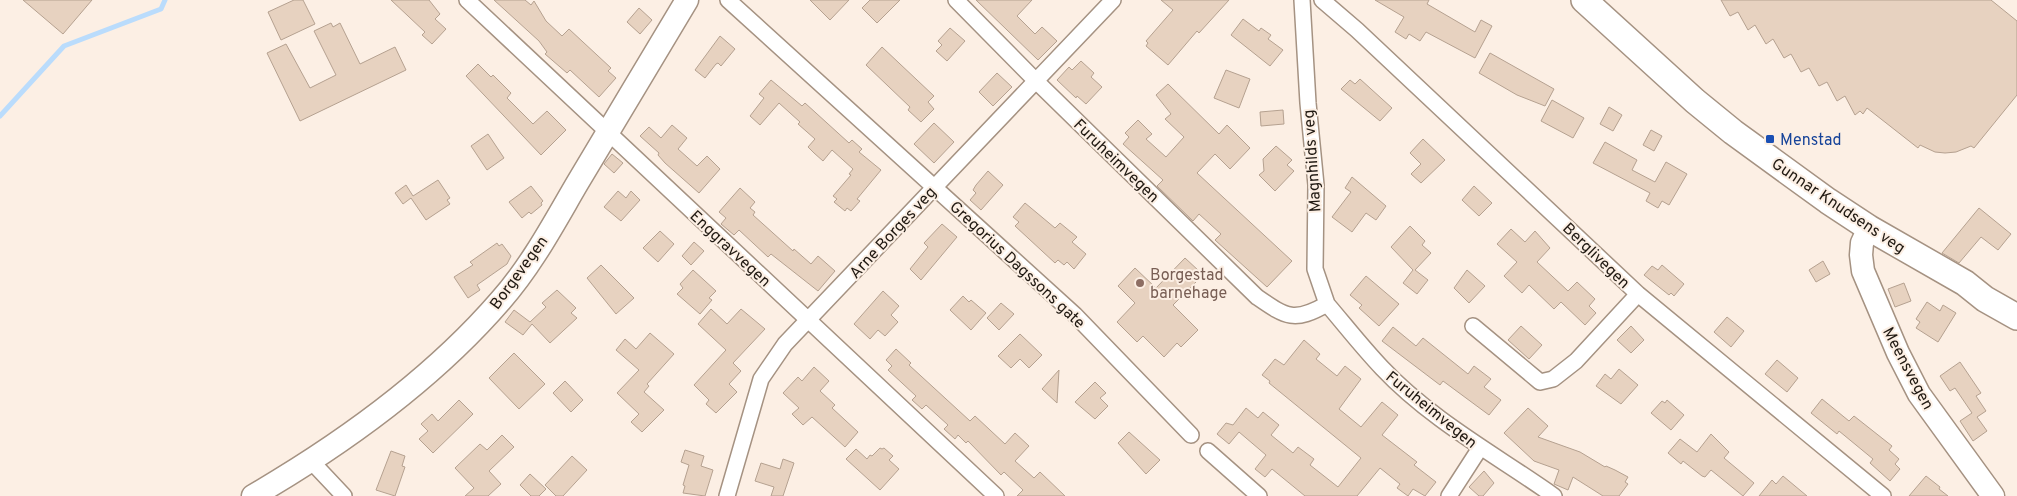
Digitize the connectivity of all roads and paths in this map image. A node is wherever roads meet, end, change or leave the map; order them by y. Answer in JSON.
{"nodes":[{"id":1,"x":467,"y":0,"type":"edge"},
{"id":2,"x":687,"y":0,"type":"edge"},
{"id":3,"x":728,"y":0,"type":"edge"},
{"id":4,"x":956,"y":0,"type":"edge"},
{"id":5,"x":1302,"y":0,"type":"edge"},
{"id":6,"x":1322,"y":0,"type":"edge"},
{"id":7,"x":1584,"y":0,"type":"edge"},
{"id":8,"x":1104,"y":2,"type":"edge"},
{"id":9,"x":1036,"y":81,"type":"junction"},
{"id":10,"x":608,"y":132,"type":"junction"},
{"id":11,"x":935,"y":187,"type":"junction"},
{"id":12,"x":1869,"y":228,"type":"junction"},
{"id":13,"x":1965,"y":283,"type":"junction"},
{"id":14,"x":1638,"y":294,"type":"junction"},
{"id":15,"x":2017,"y":301,"type":"edge"},
{"id":16,"x":1327,"y":304,"type":"junction"},
{"id":17,"x":2017,"y":317,"type":"edge"},
{"id":18,"x":808,"y":321,"type":"junction"},
{"id":19,"x":1473,"y":326,"type":"dead end"},
{"id":20,"x":1191,"y":435,"type":"dead end"},
{"id":21,"x":1480,"y":448,"type":"junction"},
{"id":22,"x":1208,"y":451,"type":"dead end"},
{"id":23,"x":312,"y":462,"type":"junction"},
{"id":24,"x":1991,"y":495,"type":"edge"},
{"id":25,"x":253,"y":496,"type":"edge"},
{"id":26,"x":344,"y":496,"type":"edge"},
{"id":27,"x":727,"y":496,"type":"edge"},
{"id":28,"x":996,"y":496,"type":"edge"},
{"id":29,"x":1260,"y":496,"type":"edge"},
{"id":30,"x":1449,"y":496,"type":"edge"},
{"id":31,"x":1554,"y":496,"type":"edge"},
{"id":32,"x":1883,"y":496,"type":"edge"}],
"edges":[{"from":1,"to":10,"type":"street","name":"Enggravvegen"},
{"from":2,"to":10,"type":"street","name":"Borgevegen"},
{"from":3,"to":11,"type":"street","name":"Gregorius Dagssons gate"},
{"from":4,"to":9,"type":"street","name":"Furuheimvegen"},
{"from":5,"to":16,"type":"street","name":"Magnhilds veg"},
{"from":6,"to":14,"type":"street","name":"Berglivegen"},
{"from":7,"to":12,"type":"main road","name":"Gunnar Knudsens veg"},
{"from":8,"to":9,"type":"street","name":"Arne Borges veg"},
{"from":9,"to":11,"type":"street","name":"Arne Borges veg"},
{"from":9,"to":16,"type":"street","name":"Furuheimvegen"},
{"from":10,"to":18,"type":"street","name":"Enggravvegen"},
{"from":10,"to":23,"type":"street","name":"Borgevegen"},
{"from":11,"to":18,"type":"street","name":"Arne Borges veg"},
{"from":11,"to":20,"type":"street","name":"Gregorius Dagssons gate"},
{"from":12,"to":13,"type":"main road","name":"Gunnar Knudsens veg"},
{"from":12,"to":24,"type":"street","name":"Meensvegen"},
{"from":13,"to":15,"type":"main road","name":"Gunnar Knudsens veg"},
{"from":13,"to":17,"type":"main road","name":"Gunnar Knudsens veg"},
{"from":14,"to":19,"type":"street"},
{"from":14,"to":32,"type":"street","name":"Berglivegen"},
{"from":16,"to":21,"type":"street","name":"Furuheimvegen"},
{"from":18,"to":27,"type":"street","name":"Arne Borges veg"},
{"from":18,"to":28,"type":"street","name":"Enggravvegen"},
{"from":21,"to":30,"type":"street"},
{"from":21,"to":31,"type":"street","name":"Furuheimvegen"},
{"from":22,"to":29,"type":"street"},
{"from":23,"to":25,"type":"street","name":"Borgevegen"},
{"from":23,"to":26,"type":"street"}]}
